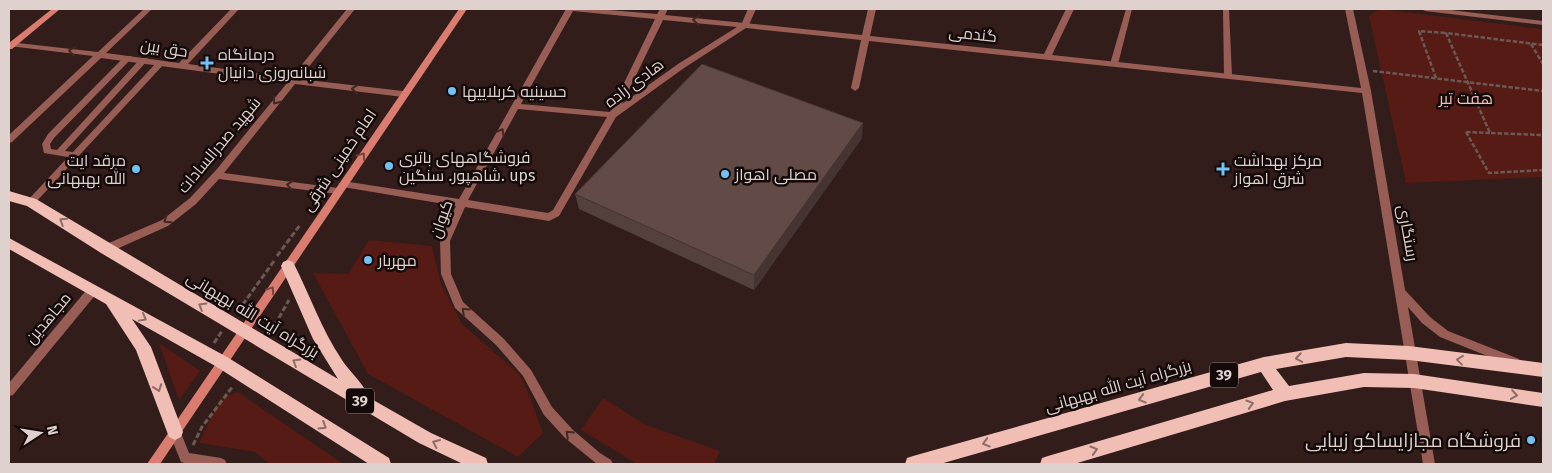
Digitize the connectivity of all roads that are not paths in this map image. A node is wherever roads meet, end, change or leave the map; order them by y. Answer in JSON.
{"nodes":[{"id":1,"x":56,"y":9,"type":"edge"},
{"id":2,"x":148,"y":9,"type":"edge"},
{"id":3,"x":235,"y":9,"type":"edge"},
{"id":4,"x":351,"y":9,"type":"edge"},
{"id":5,"x":463,"y":9,"type":"edge"},
{"id":6,"x":570,"y":9,"type":"edge"},
{"id":7,"x":575,"y":9,"type":"edge"},
{"id":8,"x":752,"y":9,"type":"edge"},
{"id":9,"x":872,"y":9,"type":"edge"},
{"id":10,"x":1070,"y":9,"type":"edge"},
{"id":11,"x":1129,"y":9,"type":"edge"},
{"id":12,"x":1226,"y":9,"type":"edge"},
{"id":13,"x":1349,"y":9,"type":"edge"},
{"id":14,"x":1425,"y":9,"type":"edge"},
{"id":15,"x":1476,"y":12,"type":"edge"},
{"id":16,"x":662,"y":13,"type":"edge"},
{"id":17,"x":1543,"y":23,"type":"edge"},
{"id":18,"x":745,"y":25,"type":"junction"},
{"id":19,"x":865,"y":38,"type":"junction"},
{"id":20,"x":10,"y":45,"type":"edge"},
{"id":21,"x":99,"y":54,"type":"junction"},
{"id":22,"x":1047,"y":57,"type":"junction"},
{"id":23,"x":128,"y":58,"type":"junction"},
{"id":24,"x":144,"y":60,"type":"junction"},
{"id":25,"x":161,"y":63,"type":"junction"},
{"id":26,"x":1114,"y":64,"type":"junction"},
{"id":27,"x":181,"y":66,"type":"junction"},
{"id":28,"x":1228,"y":76,"type":"junction"},
{"id":29,"x":291,"y":82,"type":"junction"},
{"id":30,"x":855,"y":88,"type":"dead end"},
{"id":31,"x":1367,"y":91,"type":"junction"},
{"id":32,"x":403,"y":94,"type":"junction"},
{"id":33,"x":516,"y":106,"type":"junction"},
{"id":34,"x":613,"y":115,"type":"junction"},
{"id":35,"x":9,"y":140,"type":"edge"},
{"id":36,"x":58,"y":153,"type":"junction"},
{"id":37,"x":75,"y":155,"type":"junction"},
{"id":38,"x":216,"y":175,"type":"junction"},
{"id":39,"x":341,"y":188,"type":"junction"},
{"id":40,"x":9,"y":196,"type":"edge"},
{"id":41,"x":31,"y":202,"type":"junction"},
{"id":42,"x":462,"y":202,"type":"junction"},
{"id":43,"x":9,"y":243,"type":"edge"},
{"id":44,"x":106,"y":249,"type":"junction"},
{"id":45,"x":288,"y":266,"type":"junction"},
{"id":46,"x":93,"y":290,"type":"junction"},
{"id":47,"x":1401,"y":292,"type":"junction"},
{"id":48,"x":110,"y":300,"type":"junction"},
{"id":49,"x":244,"y":331,"type":"junction"},
{"id":50,"x":1409,"y":353,"type":"junction"},
{"id":51,"x":222,"y":362,"type":"junction"},
{"id":52,"x":1264,"y":364,"type":"junction"},
{"id":53,"x":1539,"y":370,"type":"edge"},
{"id":54,"x":1414,"y":381,"type":"junction"},
{"id":55,"x":9,"y":390,"type":"edge"},
{"id":56,"x":1285,"y":394,"type":"junction"},
{"id":57,"x":1543,"y":400,"type":"edge"},
{"id":58,"x":374,"y":409,"type":"junction"},
{"id":59,"x":175,"y":432,"type":"junction"},
{"id":60,"x":153,"y":464,"type":"edge"},
{"id":61,"x":221,"y":464,"type":"edge"},
{"id":62,"x":383,"y":464,"type":"edge"},
{"id":63,"x":480,"y":464,"type":"edge"},
{"id":64,"x":607,"y":464,"type":"edge"},
{"id":65,"x":913,"y":464,"type":"edge"},
{"id":66,"x":1048,"y":464,"type":"edge"},
{"id":67,"x":1429,"y":464,"type":"edge"}],
"edges":[{"from":1,"to":20,"type":"main road"},
{"from":2,"to":21,"type":"street"},
{"from":3,"to":27,"type":"street"},
{"from":4,"to":29,"type":"street","name":"شهید صدرالسادات"},
{"from":5,"to":32,"type":"main road","name":"امام خمینی شرقی"},
{"from":6,"to":33,"type":"street","name":"کیوان"},
{"from":7,"to":16,"type":"street","name":"گندمی"},
{"from":8,"to":18,"type":"street"},
{"from":9,"to":19,"type":"street"},
{"from":10,"to":22,"type":"street"},
{"from":11,"to":26,"type":"lane"},
{"from":12,"to":28,"type":"lane"},
{"from":13,"to":31,"type":"street","name":"رستگاری"},
{"from":14,"to":15,"type":"street"},
{"from":15,"to":17,"type":"street"},
{"from":18,"to":16,"type":"street","name":"گندمی","one_way":true},
{"from":16,"to":34,"type":"street"},
{"from":18,"to":19,"type":"street","name":"گندمی"},
{"from":18,"to":34,"type":"street","name":"هادی زاده"},
{"from":19,"to":22,"type":"street","name":"گندمی"},
{"from":19,"to":30,"type":"street"},
{"from":21,"to":20,"type":"street","name":"حق بین","one_way":true},
{"from":21,"to":23,"type":"street","name":"حق بین"},
{"from":21,"to":35,"type":"street"},
{"from":22,"to":26,"type":"street","name":"گندمی"},
{"from":23,"to":24,"type":"street","name":"حق بین"},
{"from":23,"to":36,"type":"lane"},
{"from":24,"to":25,"type":"street","name":"حق بین"},
{"from":24,"to":36,"type":"lane"},
{"from":25,"to":27,"type":"street","name":"حق بین"},
{"from":25,"to":37,"type":"lane"},
{"from":26,"to":28,"type":"street","name":"گندمی"},
{"from":27,"to":29,"type":"street","name":"حق بین"},
{"from":28,"to":31,"type":"street","name":"گندمی"},
{"from":32,"to":29,"type":"street","name":"حق بین","one_way":true},
{"from":29,"to":38,"type":"street","name":"شهید صدرالسادات","one_way":true},
{"from":31,"to":47,"type":"street","name":"رستگاری"},
{"from":39,"to":32,"type":"main road","name":"امام خمینی شرقی","one_way":true},
{"from":33,"to":34,"type":"street"},
{"from":42,"to":33,"type":"street","name":"کیوان","one_way":true},
{"from":34,"to":42,"type":"street","name":"هادی زاده"},
{"from":36,"to":37,"type":"lane"},
{"from":37,"to":41,"type":"lane"},
{"from":39,"to":38,"type":"street","one_way":true},
{"from":38,"to":44,"type":"street","name":"شهید صدرالسادات","one_way":true},
{"from":39,"to":42,"type":"street"},
{"from":39,"to":45,"type":"main road","name":"امام خمینی شرقی"},
{"from":40,"to":41,"type":"highway","name":"بزرگراه آیت الله بهبهانی","number":"39"},
{"from":44,"to":41,"type":"highway","name":"بزرگراه آیت الله بهبهانی","number":"39","one_way":true},
{"from":64,"to":42,"type":"street","name":"کیوان","one_way":true},
{"from":43,"to":46,"type":"highway","number":"39"},
{"from":49,"to":44,"type":"highway","name":"بزرگراه آیت الله بهبهانی","number":"39","one_way":true},
{"from":49,"to":45,"type":"main road","name":"امام خمینی شرقی","one_way":true},
{"from":45,"to":58,"type":"highway"},
{"from":46,"to":48,"type":"highway","number":"39"},
{"from":46,"to":55,"type":"street","name":"مجاهدین"},
{"from":47,"to":50,"type":"street","name":"رستگاری"},
{"from":47,"to":53,"type":"street"},
{"from":48,"to":51,"type":"highway","number":"39","one_way":true},
{"from":48,"to":59,"type":"highway","one_way":true},
{"from":49,"to":51,"type":"main road","name":"امام خمینی شرقی"},
{"from":58,"to":49,"type":"highway","name":"بزرگراه آیت الله بهبهانی","number":"39","one_way":true},
{"from":50,"to":52,"type":"highway","name":"بزرگراه آیت الله بهبهانی","number":"39","one_way":true},
{"from":53,"to":50,"type":"highway","name":"بزرگراه آیت الله بهبهانی","number":"39","one_way":true},
{"from":50,"to":54,"type":"street","name":"رستگاری"},
{"from":51,"to":59,"type":"main road"},
{"from":51,"to":62,"type":"highway","number":"39","one_way":true},
{"from":52,"to":56,"type":"highway"},
{"from":52,"to":65,"type":"highway","name":"بزرگراه آیت الله بهبهانی","number":"39","one_way":true},
{"from":54,"to":56,"type":"highway","number":"39"},
{"from":54,"to":57,"type":"highway","number":"39","one_way":true},
{"from":54,"to":67,"type":"street","name":"رستگاری"},
{"from":66,"to":56,"type":"highway","number":"39","one_way":true},
{"from":63,"to":58,"type":"highway","name":"بزرگراه آیت الله بهبهانی","number":"39","one_way":true},
{"from":59,"to":60,"type":"main road"},
{"from":59,"to":61,"type":"street"}]}
